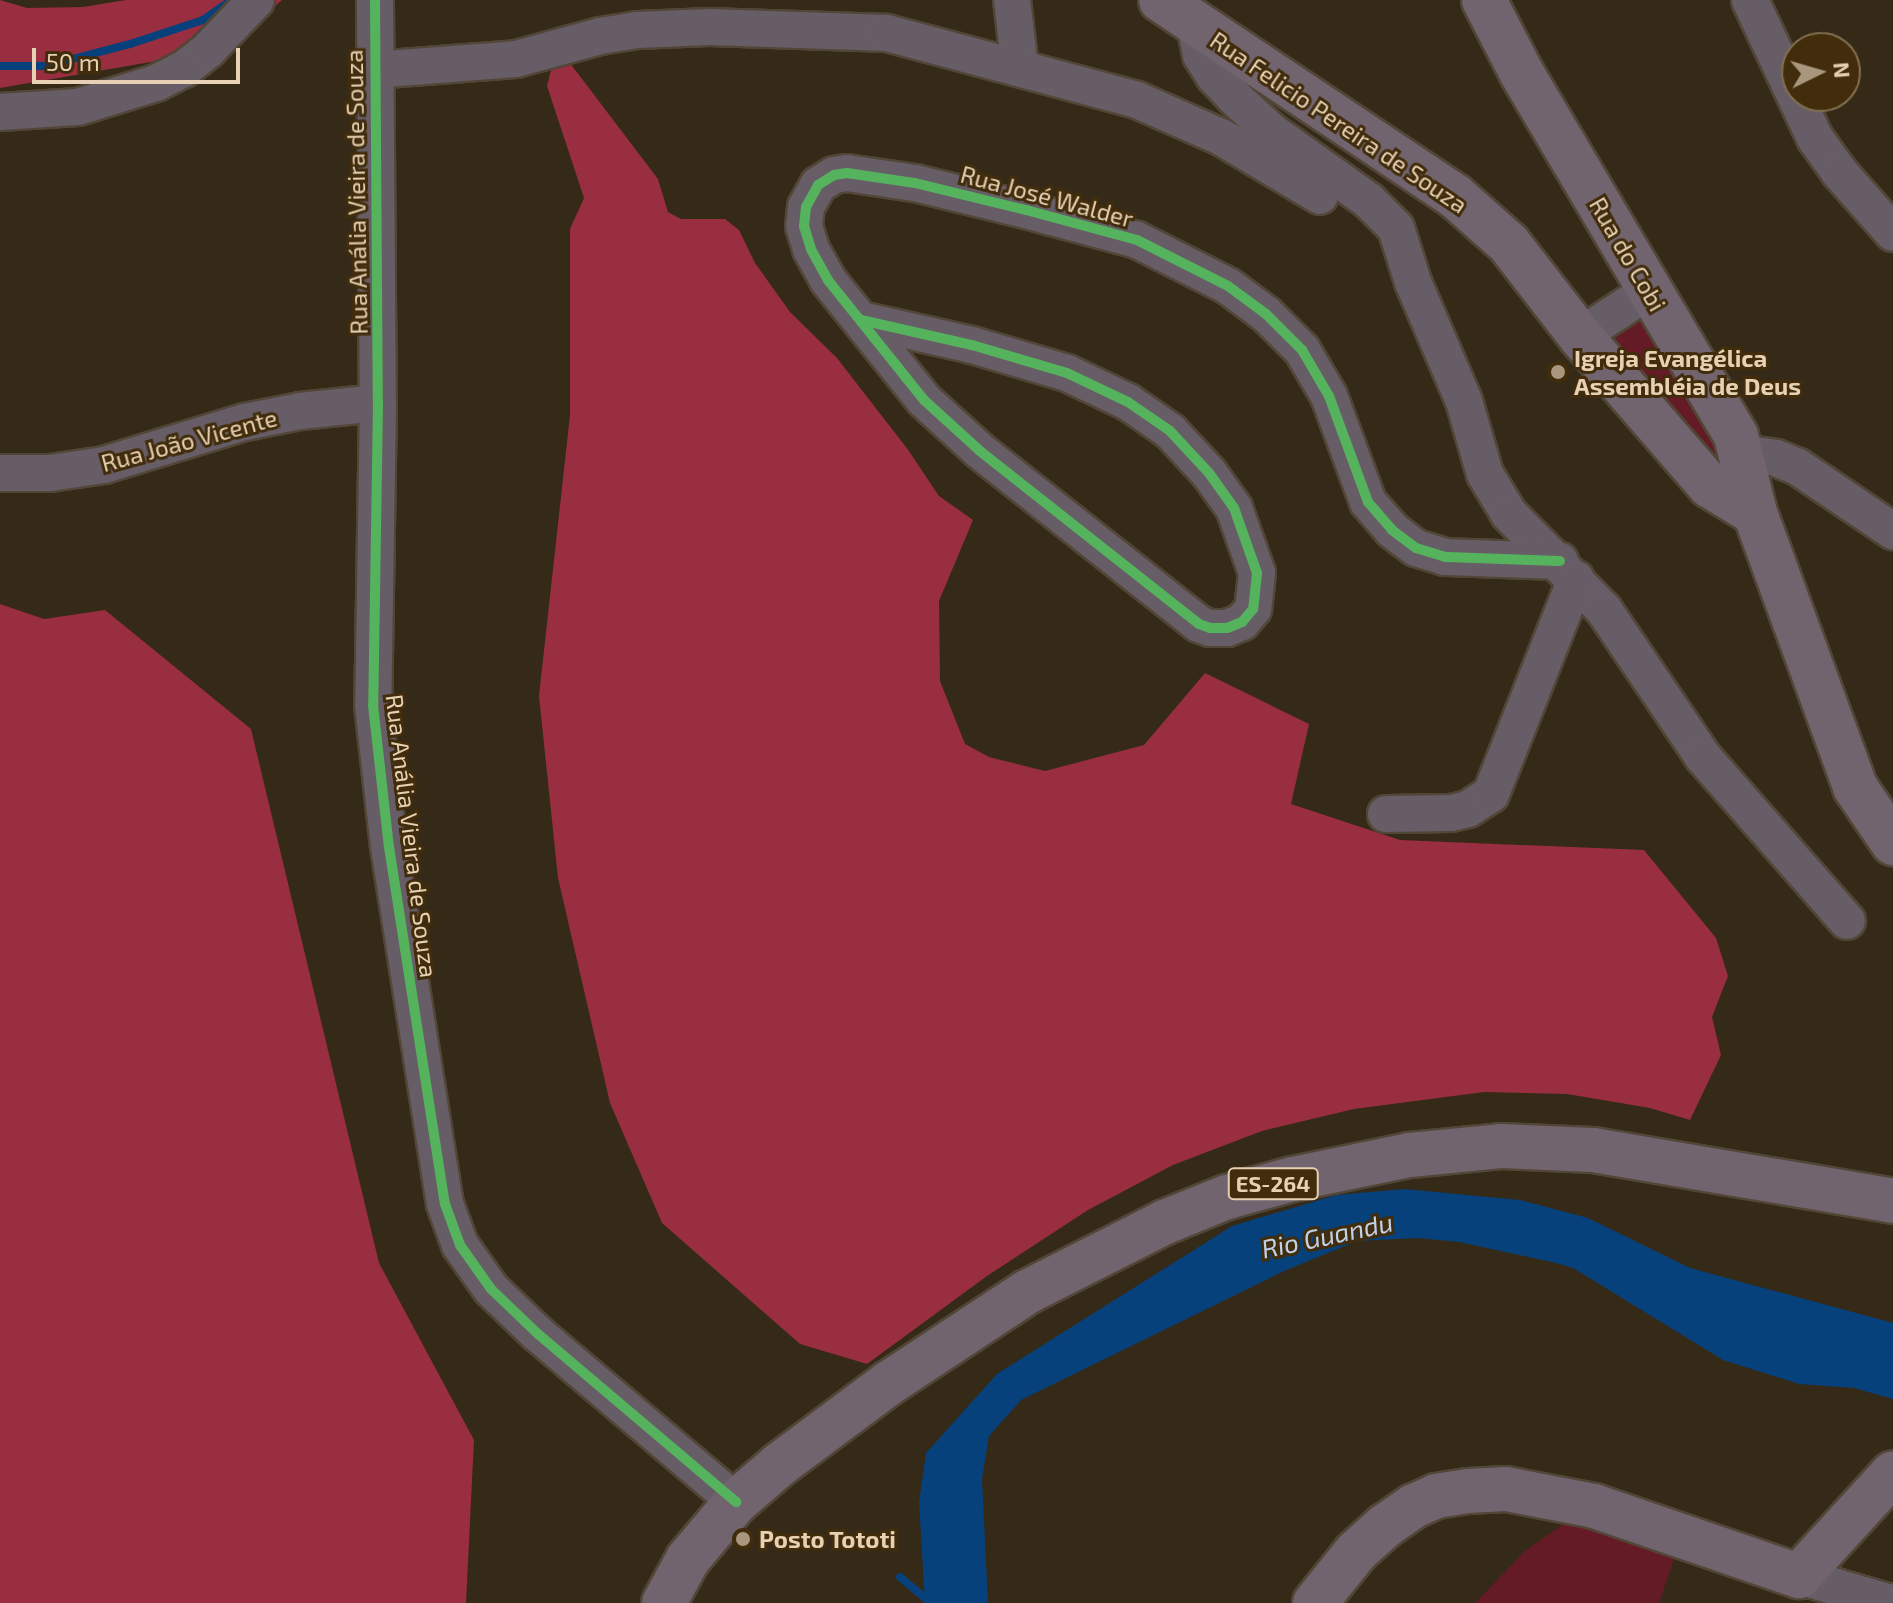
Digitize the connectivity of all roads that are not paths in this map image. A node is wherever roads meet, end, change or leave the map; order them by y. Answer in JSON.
{"nodes":[{"id":1,"x":256,"y":0,"type":"edge"},
{"id":2,"x":375,"y":0,"type":"edge"},
{"id":3,"x":1012,"y":0,"type":"edge"},
{"id":4,"x":1484,"y":0,"type":"edge"},
{"id":5,"x":1750,"y":0,"type":"edge"},
{"id":6,"x":1178,"y":12,"type":"edge"},
{"id":7,"x":1020,"y":68,"type":"junction"},
{"id":8,"x":374,"y":70,"type":"junction"},
{"id":9,"x":0,"y":112,"type":"edge"},
{"id":10,"x":1893,"y":233,"type":"edge"},
{"id":11,"x":1409,"y":271,"type":"junction"},
{"id":12,"x":1650,"y":290,"type":"junction"},
{"id":13,"x":861,"y":320,"type":"junction"},
{"id":14,"x":1580,"y":336,"type":"junction"},
{"id":15,"x":378,"y":403,"type":"junction"},
{"id":16,"x":1742,"y":453,"type":"junction"},
{"id":17,"x":0,"y":473,"type":"edge"},
{"id":18,"x":1755,"y":513,"type":"junction"},
{"id":19,"x":1893,"y":531,"type":"edge"},
{"id":20,"x":1568,"y":570,"type":"junction"},
{"id":21,"x":1386,"y":814,"type":"dead end"},
{"id":22,"x":1893,"y":843,"type":"edge"},
{"id":23,"x":1847,"y":921,"type":"dead end"},
{"id":24,"x":1893,"y":1201,"type":"edge"},
{"id":25,"x":1885,"y":1483,"type":"edge"},
{"id":26,"x":736,"y":1502,"type":"junction"},
{"id":27,"x":1799,"y":1576,"type":"junction"},
{"id":28,"x":664,"y":1603,"type":"edge"},
{"id":29,"x":1315,"y":1603,"type":"edge"},
{"id":30,"x":1891,"y":1603,"type":"edge"}],
"edges":[{"from":1,"to":9,"type":"street"},
{"from":2,"to":8,"type":"street","name":"Rua Anália Vieira de Souza"},
{"from":3,"to":7,"type":"street"},
{"from":4,"to":12,"type":"main road","name":"Rua do Cobi"},
{"from":5,"to":10,"type":"street"},
{"from":6,"to":11,"type":"street"},
{"from":6,"to":14,"type":"main road","name":"Rua Felicio Pereira de Souza"},
{"from":7,"to":8,"type":"street"},
{"from":7,"to":11,"type":"street"},
{"from":8,"to":15,"type":"street","name":"Rua Anália Vieira de Souza"},
{"from":11,"to":20,"type":"street"},
{"from":12,"to":14,"type":"street"},
{"from":12,"to":16,"type":"main road","name":"Rua do Cobi"},
{"from":13,"to":13,"type":"street","name":"Rua José Walder"},
{"from":13,"to":20,"type":"street","name":"Rua José Walder"},
{"from":14,"to":18,"type":"main road","name":"Rua Felicio Pereira de Souza"},
{"from":15,"to":17,"type":"street","name":"Rua João Vicente"},
{"from":15,"to":26,"type":"street","name":"Rua Anália Vieira de Souza"},
{"from":16,"to":18,"type":"main road","name":"Rua do Cobi"},
{"from":16,"to":19,"type":"street"},
{"from":18,"to":22,"type":"main road"},
{"from":20,"to":21,"type":"street"},
{"from":20,"to":23,"type":"street"},
{"from":24,"to":26,"type":"main road","number":"ES-264"},
{"from":25,"to":27,"type":"main road"},
{"from":26,"to":28,"type":"main road","number":"ES-264"},
{"from":27,"to":29,"type":"main road"},
{"from":27,"to":30,"type":"street"}]}
